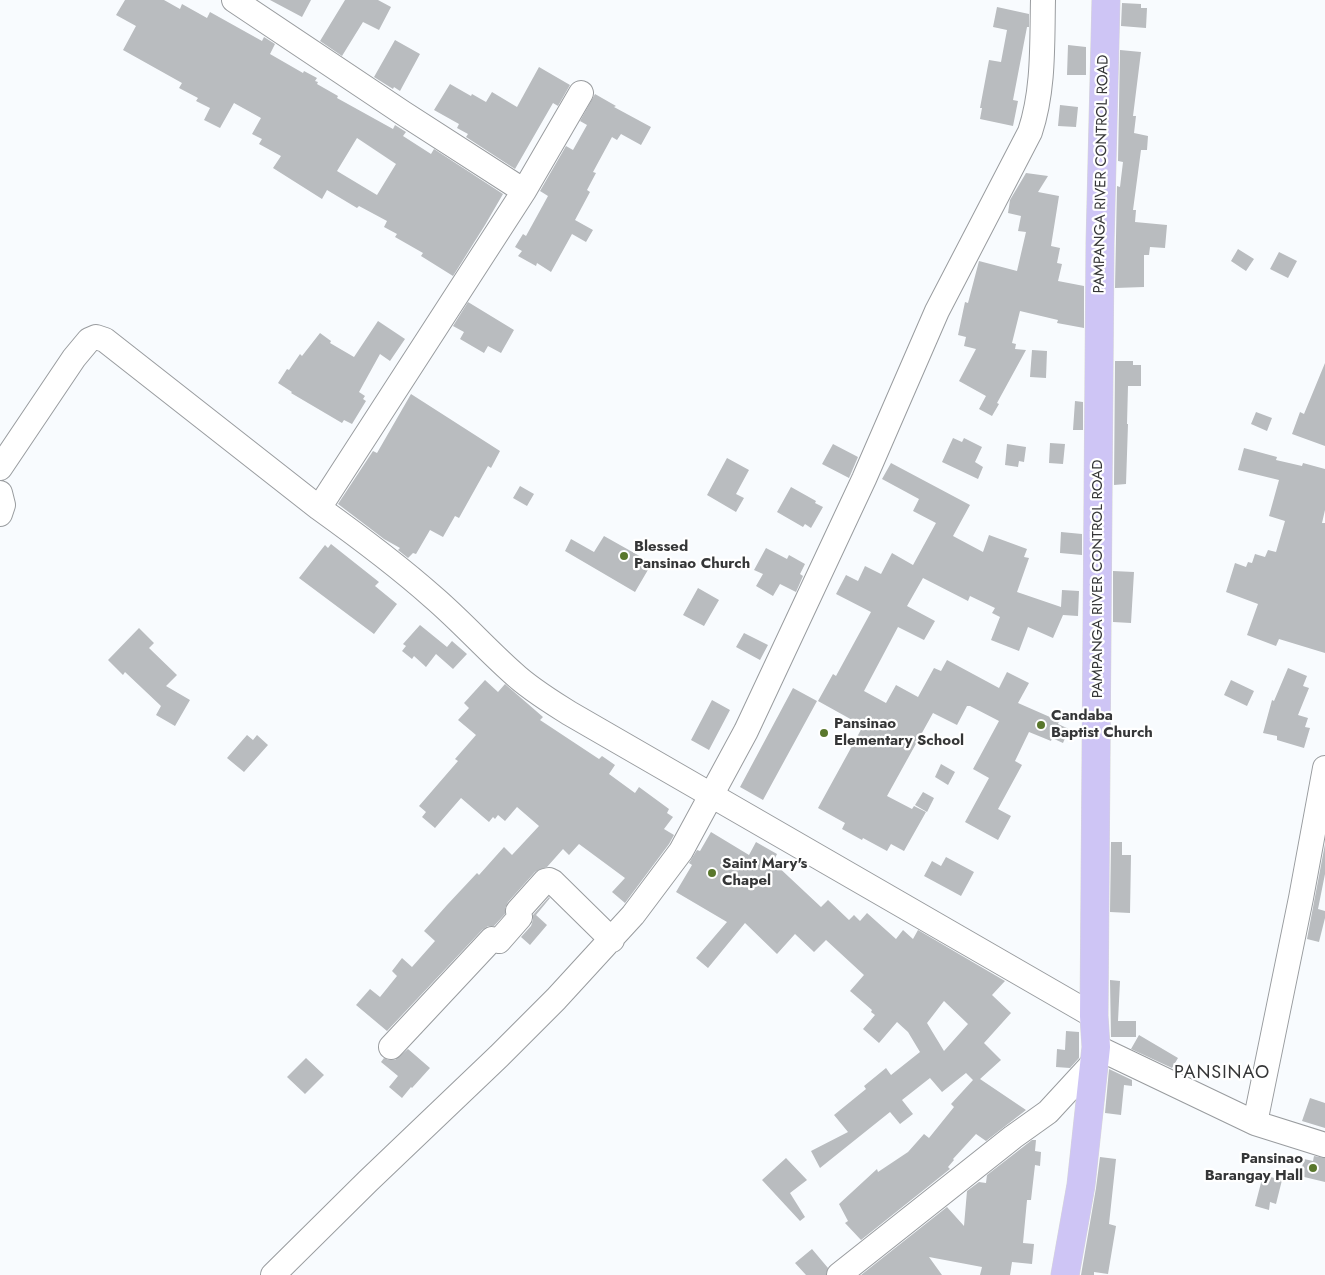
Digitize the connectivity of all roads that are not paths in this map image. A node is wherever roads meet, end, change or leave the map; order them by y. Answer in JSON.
{"nodes":[{"id":1,"x":234,"y":0,"type":"edge"},
{"id":2,"x":1043,"y":0,"type":"edge"},
{"id":3,"x":1106,"y":0,"type":"edge"},
{"id":4,"x":581,"y":93,"type":"dead end"},
{"id":5,"x":524,"y":191,"type":"junction"},
{"id":6,"x":0,"y":468,"type":"edge"},
{"id":7,"x":0,"y":493,"type":"edge"},
{"id":8,"x":319,"y":508,"type":"junction"},
{"id":9,"x":0,"y":514,"type":"edge"},
{"id":10,"x":1325,"y":768,"type":"edge"},
{"id":11,"x":711,"y":796,"type":"junction"},
{"id":12,"x":612,"y":940,"type":"junction"},
{"id":13,"x":1094,"y":1016,"type":"junction"},
{"id":14,"x":391,"y":1047,"type":"dead end"},
{"id":15,"x":1095,"y":1055,"type":"junction"},
{"id":16,"x":1255,"y":1123,"type":"junction"},
{"id":17,"x":1325,"y":1145,"type":"edge"},
{"id":18,"x":274,"y":1275,"type":"edge"},
{"id":19,"x":839,"y":1275,"type":"edge"},
{"id":20,"x":1065,"y":1275,"type":"edge"}],
"edges":[{"from":1,"to":5,"type":"street"},
{"from":2,"to":11,"type":"street"},
{"from":3,"to":13,"type":"main road","name":"PAMPANGA RIVER CONTROL ROAD"},
{"from":4,"to":5,"type":"street"},
{"from":5,"to":8,"type":"street"},
{"from":6,"to":8,"type":"street"},
{"from":7,"to":9,"type":"street"},
{"from":8,"to":11,"type":"street"},
{"from":10,"to":16,"type":"street"},
{"from":11,"to":12,"type":"street"},
{"from":11,"to":13,"type":"street"},
{"from":12,"to":14,"type":"street"},
{"from":12,"to":18,"type":"street"},
{"from":13,"to":15,"type":"main road","name":"PAMPANGA RIVER CONTROL ROAD"},
{"from":15,"to":16,"type":"street"},
{"from":15,"to":19,"type":"street"},
{"from":15,"to":20,"type":"main road","name":"PAMPANGA RIVER CONTROL ROAD"},
{"from":16,"to":17,"type":"street"}]}
